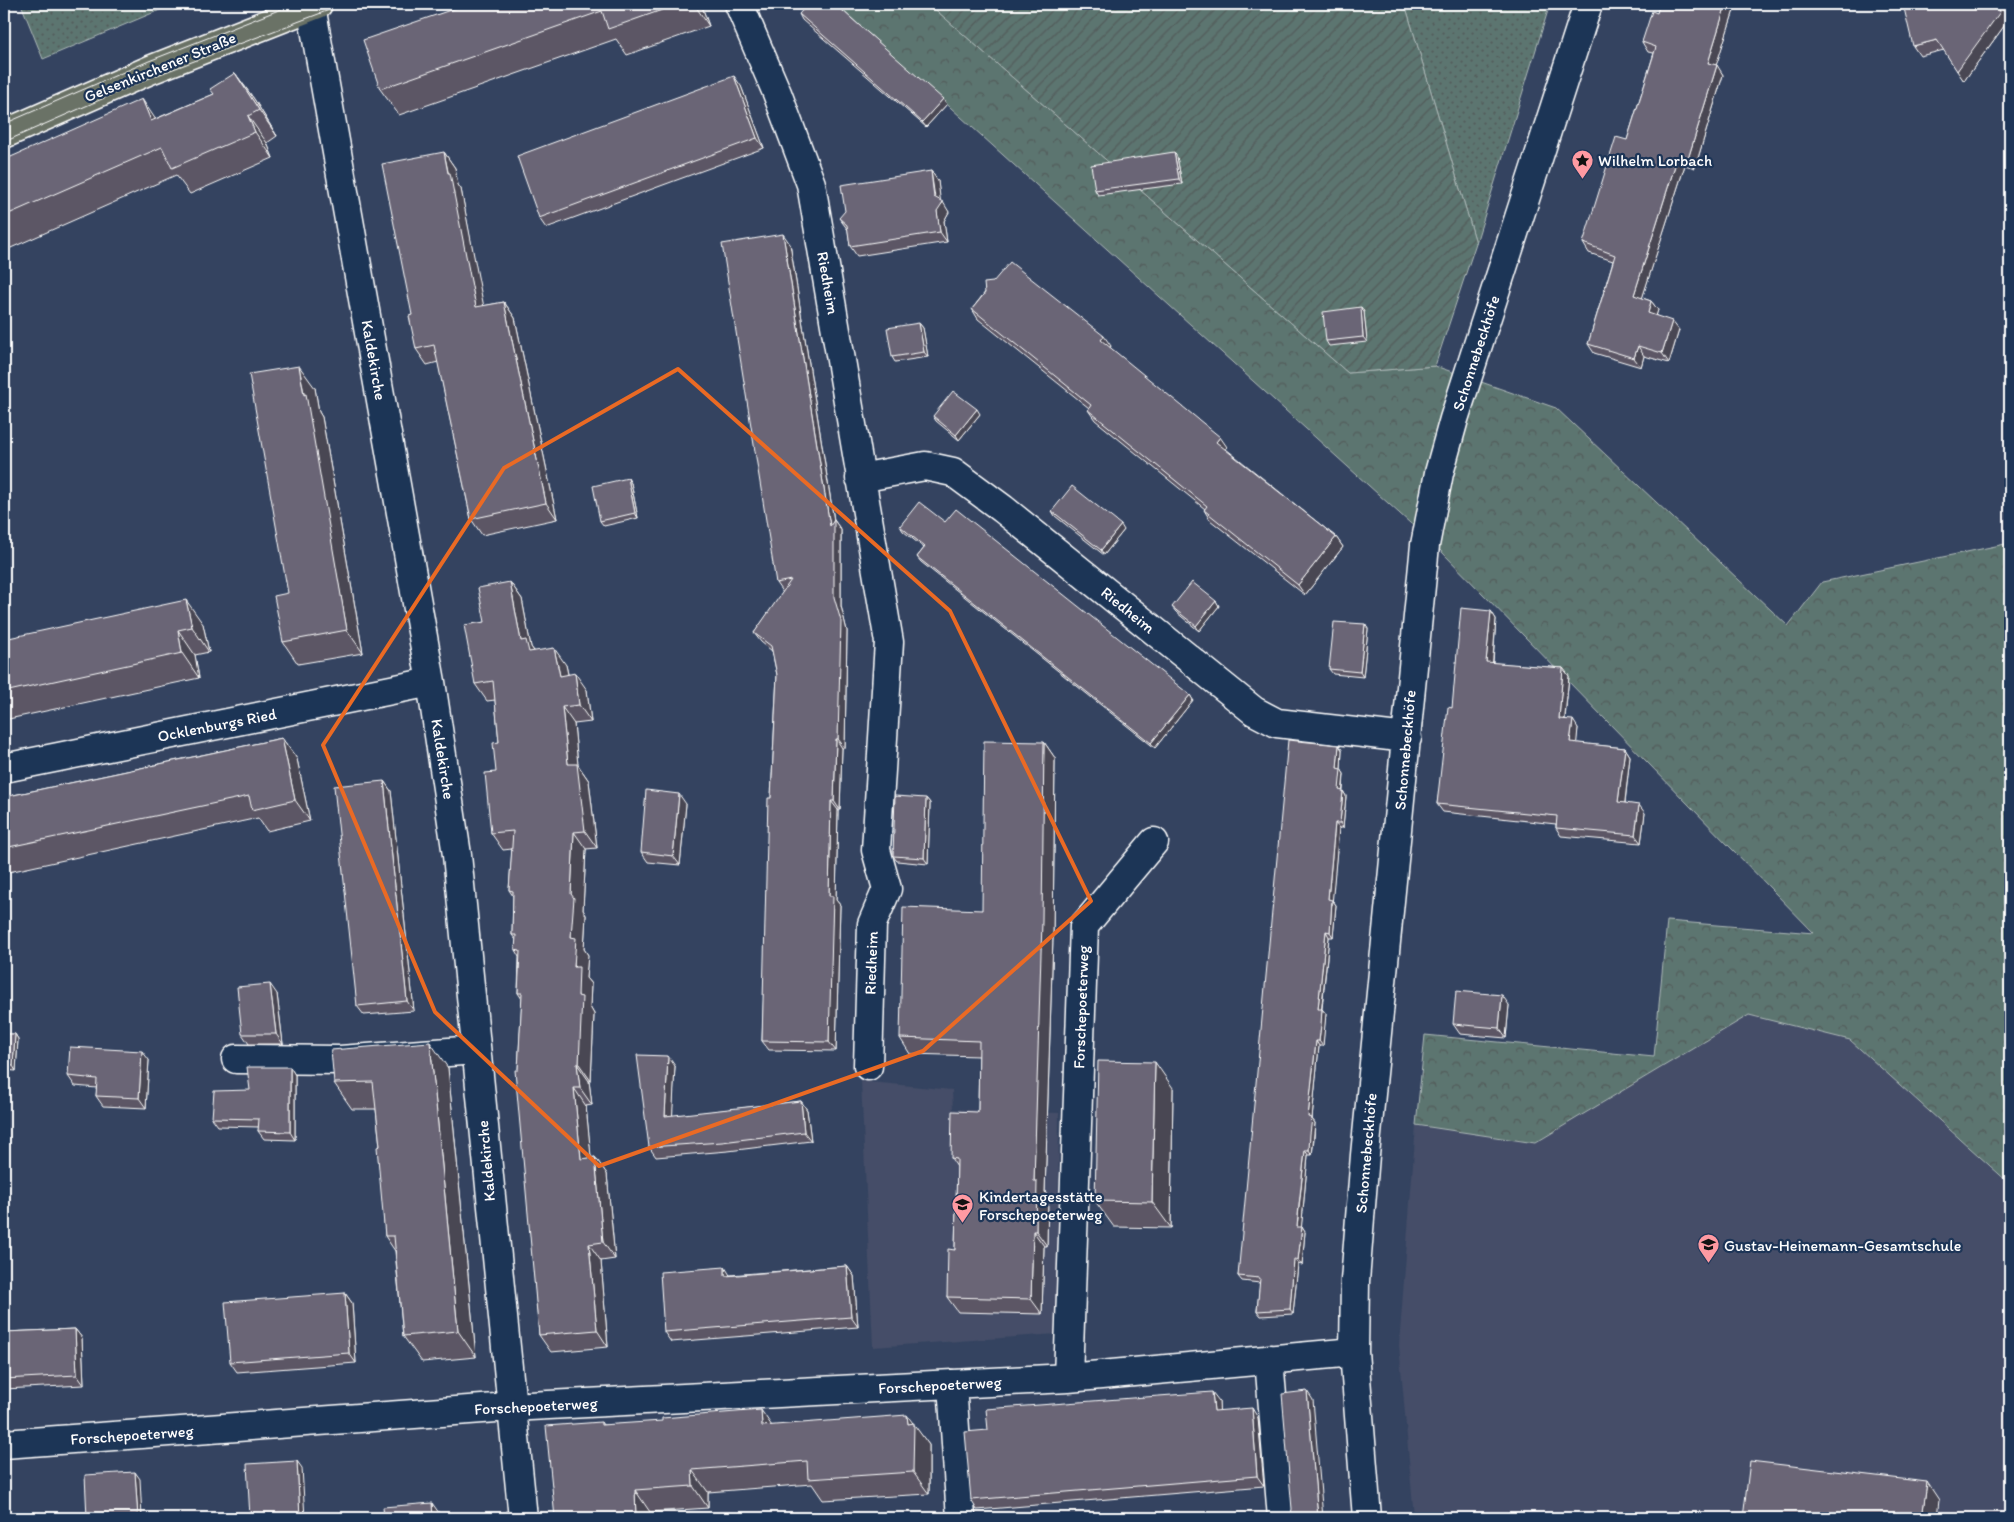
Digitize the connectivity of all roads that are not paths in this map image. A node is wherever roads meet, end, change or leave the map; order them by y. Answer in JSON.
{"nodes":[{"id":1,"x":740,"y":4,"type":"edge"},
{"id":2,"x":1588,"y":4,"type":"edge"},
{"id":3,"x":314,"y":5,"type":"edge"},
{"id":4,"x":4,"y":134,"type":"edge"},
{"id":5,"x":860,"y":478,"type":"junction"},
{"id":6,"x":431,"y":682,"type":"junction"},
{"id":7,"x":1407,"y":738,"type":"junction"},
{"id":8,"x":4,"y":768,"type":"edge"},
{"id":9,"x":1154,"y":842,"type":"dead end"},
{"id":10,"x":476,"y":1050,"type":"junction"},
{"id":11,"x":236,"y":1059,"type":"dead end"},
{"id":12,"x":868,"y":1066,"type":"dead end"},
{"id":13,"x":1354,"y":1352,"type":"junction"},
{"id":14,"x":1269,"y":1359,"type":"junction"},
{"id":15,"x":1068,"y":1378,"type":"junction"},
{"id":16,"x":952,"y":1384,"type":"junction"},
{"id":17,"x":510,"y":1407,"type":"junction"},
{"id":18,"x":4,"y":1444,"type":"edge"},
{"id":19,"x":523,"y":1518,"type":"edge"},
{"id":20,"x":961,"y":1518,"type":"edge"},
{"id":21,"x":1282,"y":1518,"type":"edge"},
{"id":22,"x":1367,"y":1518,"type":"edge"}],
"edges":[{"from":1,"to":5,"type":"street","name":"Riedheim"},
{"from":2,"to":7,"type":"street","name":"Schonnebeckhöfe"},
{"from":3,"to":4,"type":"main road","name":"Gelsenkirchener Straße"},
{"from":3,"to":6,"type":"street","name":"Kaldekirche"},
{"from":5,"to":7,"type":"street","name":"Riedheim"},
{"from":5,"to":12,"type":"street","name":"Riedheim"},
{"from":6,"to":8,"type":"street","name":"Ocklenburgs Ried"},
{"from":6,"to":10,"type":"street","name":"Kaldekirche"},
{"from":7,"to":13,"type":"street","name":"Schonnebeckhöfe"},
{"from":9,"to":15,"type":"street","name":"Forschepoeterweg"},
{"from":10,"to":11,"type":"street"},
{"from":10,"to":17,"type":"street","name":"Kaldekirche"},
{"from":13,"to":14,"type":"street","name":"Forschepoeterweg"},
{"from":13,"to":22,"type":"street","name":"Schonnebeckhöfe"},
{"from":14,"to":15,"type":"street","name":"Forschepoeterweg"},
{"from":14,"to":21,"type":"street"},
{"from":15,"to":16,"type":"street","name":"Forschepoeterweg"},
{"from":16,"to":17,"type":"street","name":"Forschepoeterweg"},
{"from":16,"to":20,"type":"street"},
{"from":17,"to":18,"type":"street","name":"Forschepoeterweg"},
{"from":17,"to":19,"type":"street","name":"Kaldekirche"}]}
